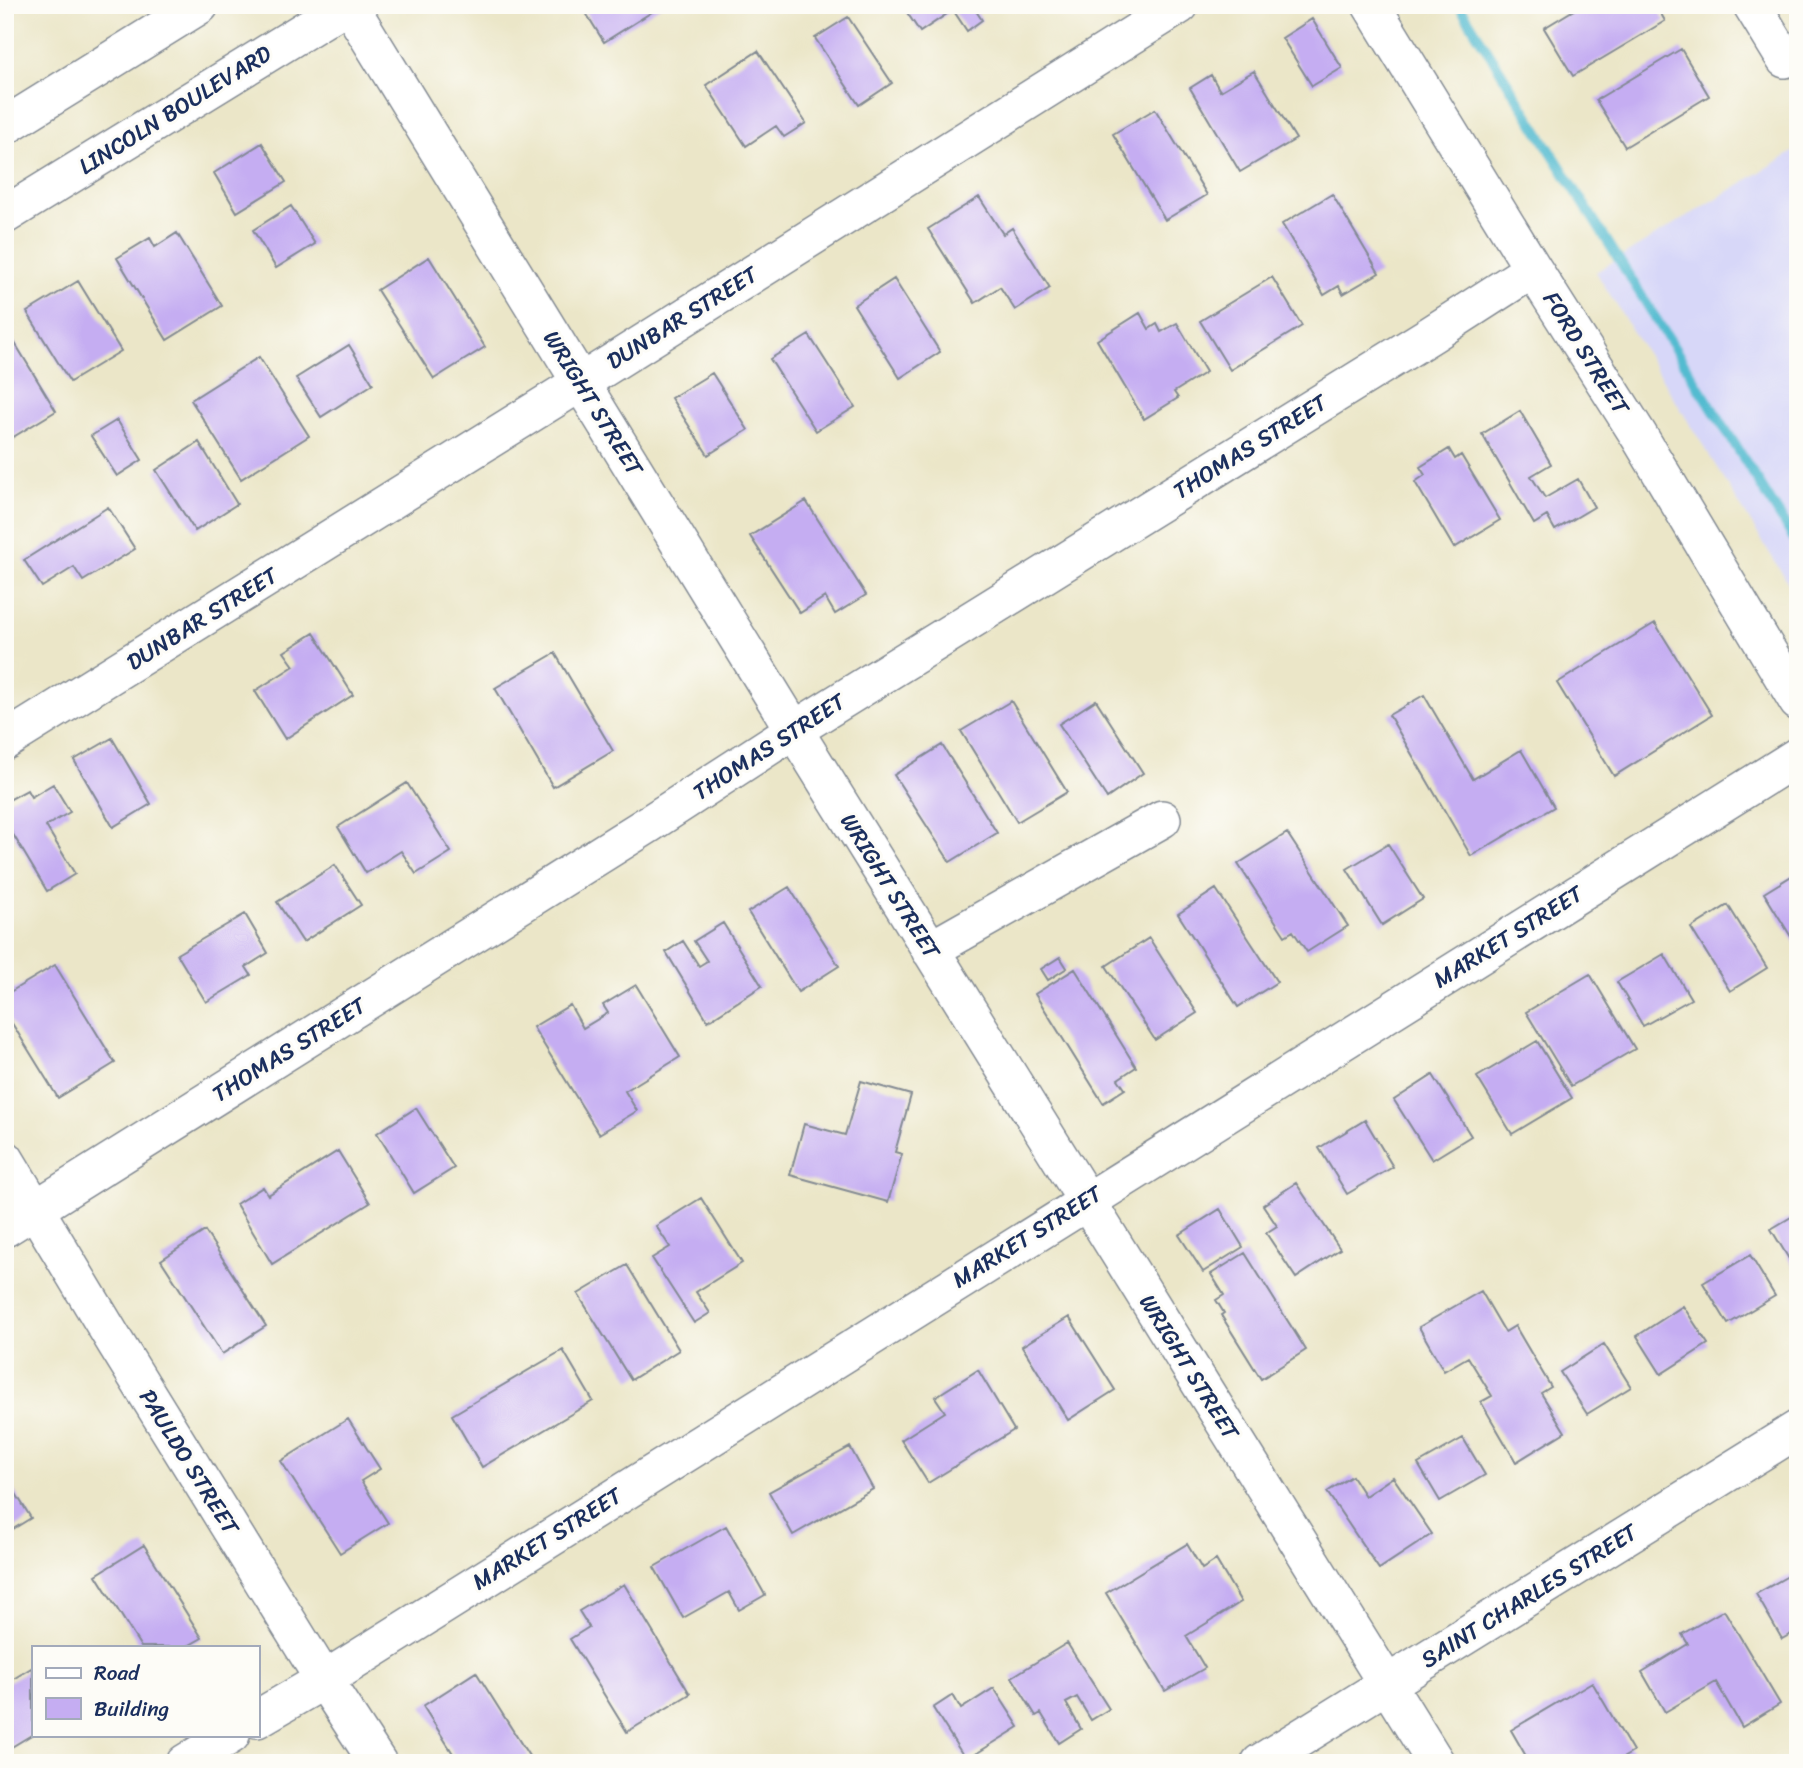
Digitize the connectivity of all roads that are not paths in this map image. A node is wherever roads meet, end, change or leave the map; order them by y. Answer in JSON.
{"nodes":[{"id":1,"x":200,"y":5,"type":"edge"},
{"id":2,"x":348,"y":5,"type":"edge"},
{"id":3,"x":1180,"y":5,"type":"edge"},
{"id":4,"x":1371,"y":5,"type":"edge"},
{"id":5,"x":1752,"y":5,"type":"edge"},
{"id":6,"x":1785,"y":59,"type":"dead end"},
{"id":7,"x":5,"y":126,"type":"edge"},
{"id":8,"x":5,"y":215,"type":"edge"},
{"id":9,"x":1533,"y":269,"type":"junction"},
{"id":10,"x":580,"y":383,"type":"junction"},
{"id":11,"x":1798,"y":702,"type":"edge"},
{"id":12,"x":794,"y":730,"type":"junction"},
{"id":13,"x":5,"y":741,"type":"edge"},
{"id":14,"x":1798,"y":756,"type":"edge"},
{"id":15,"x":1162,"y":819,"type":"dead end"},
{"id":16,"x":930,"y":950,"type":"junction"},
{"id":17,"x":5,"y":1159,"type":"edge"},
{"id":18,"x":1086,"y":1201,"type":"junction"},
{"id":19,"x":36,"y":1209,"type":"junction"},
{"id":20,"x":5,"y":1228,"type":"edge"},
{"id":21,"x":1798,"y":1429,"type":"edge"},
{"id":22,"x":324,"y":1680,"type":"junction"},
{"id":23,"x":1387,"y":1684,"type":"junction"},
{"id":24,"x":259,"y":1718,"type":"edge"},
{"id":25,"x":229,"y":1736,"type":"edge"},
{"id":26,"x":184,"y":1763,"type":"edge"},
{"id":27,"x":378,"y":1763,"type":"edge"},
{"id":28,"x":1260,"y":1763,"type":"edge"},
{"id":29,"x":1436,"y":1763,"type":"edge"}],
"edges":[{"from":1,"to":7,"type":"street"},
{"from":2,"to":8,"type":"street","name":"LINCOLN BOULEVARD"},
{"from":2,"to":10,"type":"street","name":"WRIGHT STREET"},
{"from":3,"to":10,"type":"street","name":"DUNBAR STREET"},
{"from":4,"to":9,"type":"street","name":"FORD STREET"},
{"from":5,"to":6,"type":"street"},
{"from":9,"to":11,"type":"street","name":"FORD STREET"},
{"from":9,"to":12,"type":"street","name":"THOMAS STREET"},
{"from":10,"to":12,"type":"street","name":"WRIGHT STREET"},
{"from":10,"to":13,"type":"street","name":"DUNBAR STREET"},
{"from":12,"to":16,"type":"street","name":"WRIGHT STREET"},
{"from":12,"to":19,"type":"street","name":"THOMAS STREET"},
{"from":14,"to":18,"type":"street","name":"MARKET STREET"},
{"from":15,"to":16,"type":"street"},
{"from":16,"to":18,"type":"street","name":"WRIGHT STREET"},
{"from":17,"to":19,"type":"street","name":"PAULDO STREET"},
{"from":18,"to":22,"type":"street","name":"MARKET STREET"},
{"from":18,"to":23,"type":"street","name":"WRIGHT STREET"},
{"from":19,"to":20,"type":"street","name":"THOMAS STREET"},
{"from":19,"to":22,"type":"street","name":"PAULDO STREET"},
{"from":21,"to":23,"type":"street","name":"SAINT CHARLES STREET"},
{"from":22,"to":24,"type":"street","name":"MARKET STREET"},
{"from":22,"to":27,"type":"street","name":"PAULDO STREET"},
{"from":23,"to":28,"type":"street","name":"SAINT CHARLES STREET"},
{"from":23,"to":29,"type":"street","name":"WRIGHT STREET"},
{"from":25,"to":26,"type":"street"}]}
